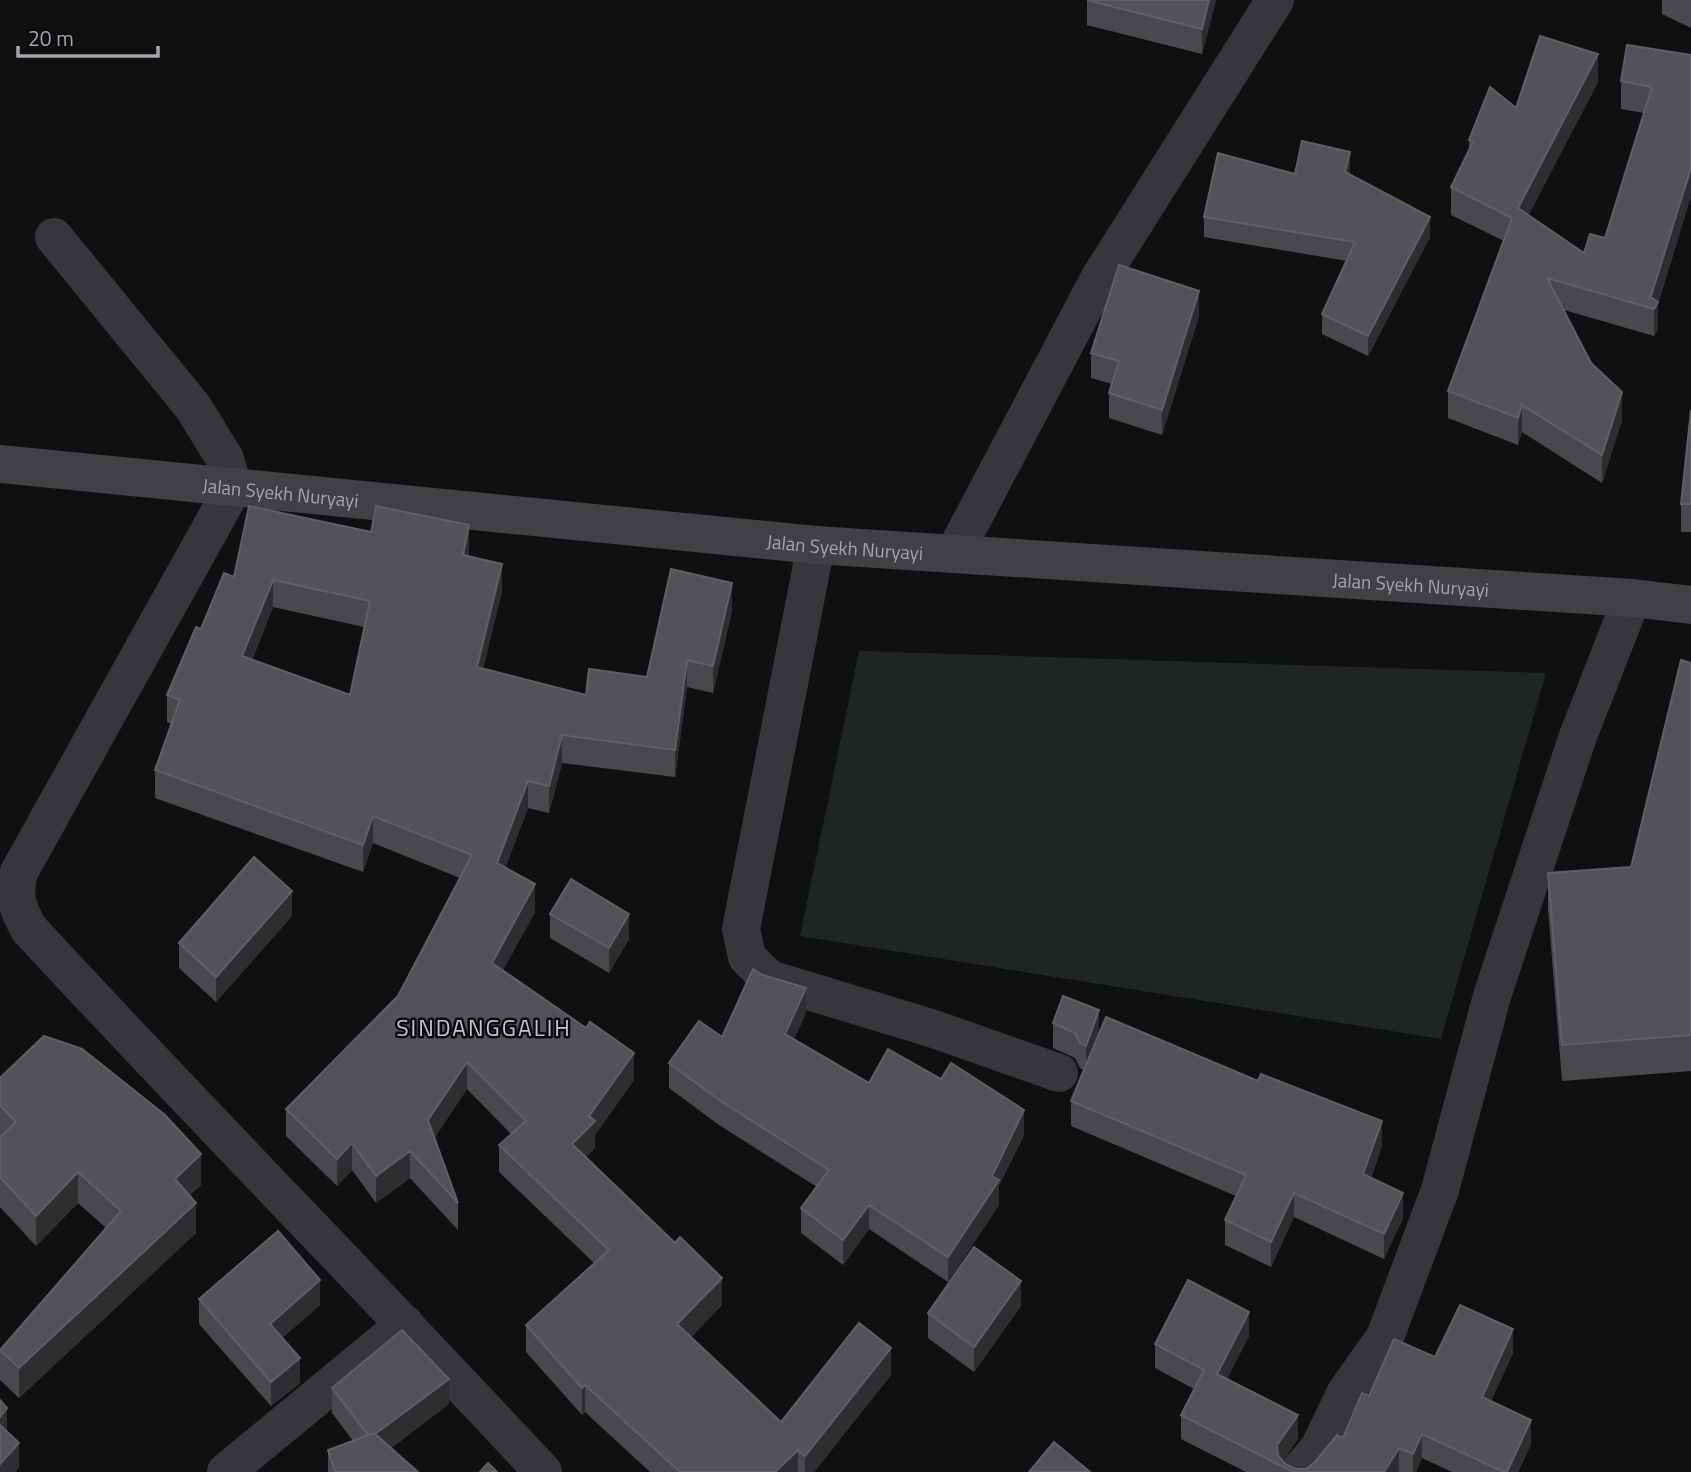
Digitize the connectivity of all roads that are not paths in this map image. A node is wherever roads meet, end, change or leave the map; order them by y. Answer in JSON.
{"nodes":[{"id":1,"x":1275,"y":0,"type":"edge"},
{"id":2,"x":54,"y":237,"type":"dead end"},
{"id":3,"x":0,"y":464,"type":"edge"},
{"id":4,"x":233,"y":488,"type":"junction"},
{"id":5,"x":816,"y":545,"type":"junction"},
{"id":6,"x":954,"y":554,"type":"junction"},
{"id":7,"x":1632,"y":598,"type":"junction"},
{"id":8,"x":1691,"y":605,"type":"edge"},
{"id":9,"x":1059,"y":1073,"type":"dead end"},
{"id":10,"x":405,"y":1324,"type":"junction"},
{"id":11,"x":226,"y":1472,"type":"edge"},
{"id":12,"x":542,"y":1472,"type":"edge"},
{"id":13,"x":1299,"y":1472,"type":"edge"}],
"edges":[{"from":1,"to":6,"type":"street"},
{"from":2,"to":4,"type":"street"},
{"from":3,"to":4,"type":"main road","name":"Jalan Syekh Nuryayi"},
{"from":4,"to":5,"type":"main road","name":"Jalan Syekh Nuryayi"},
{"from":4,"to":10,"type":"street"},
{"from":5,"to":6,"type":"main road","name":"Jalan Syekh Nuryayi"},
{"from":5,"to":9,"type":"street"},
{"from":6,"to":7,"type":"main road","name":"Jalan Syekh Nuryayi"},
{"from":7,"to":8,"type":"main road","name":"Jalan Syekh Nuryayi"},
{"from":7,"to":13,"type":"street"},
{"from":10,"to":11,"type":"street"},
{"from":10,"to":12,"type":"street"}]}
